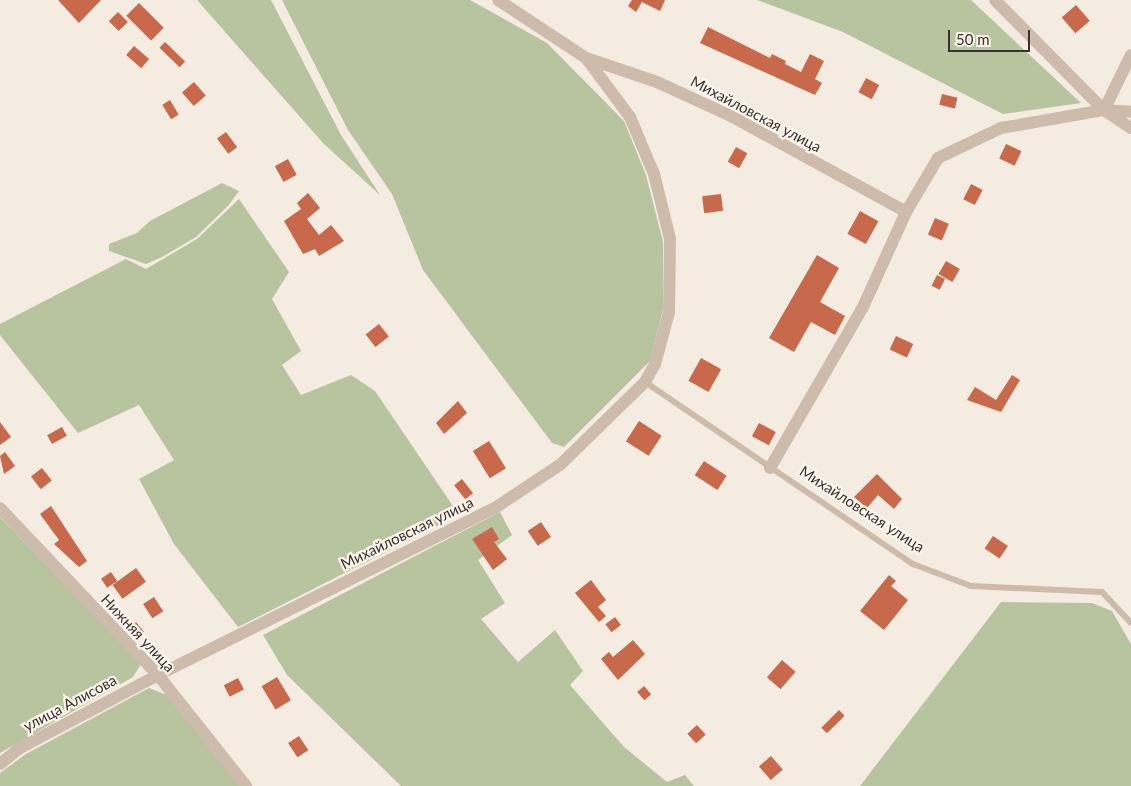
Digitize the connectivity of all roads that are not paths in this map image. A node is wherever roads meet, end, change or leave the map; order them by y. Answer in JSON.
{"nodes":[{"id":1,"x":498,"y":0,"type":"edge"},
{"id":2,"x":995,"y":0,"type":"edge"},
{"id":3,"x":1131,"y":55,"type":"edge"},
{"id":4,"x":586,"y":58,"type":"junction"},
{"id":5,"x":1104,"y":110,"type":"junction"},
{"id":6,"x":1131,"y":112,"type":"edge"},
{"id":7,"x":1131,"y":128,"type":"edge"},
{"id":8,"x":906,"y":212,"type":"junction"},
{"id":9,"x":645,"y":382,"type":"junction"},
{"id":10,"x":770,"y":468,"type":"junction"},
{"id":11,"x":0,"y":508,"type":"edge"},
{"id":12,"x":1131,"y":623,"type":"edge"},
{"id":13,"x":158,"y":675,"type":"junction"},
{"id":14,"x":0,"y":764,"type":"edge"},
{"id":15,"x":246,"y":786,"type":"edge"}],
"edges":[{"from":1,"to":4,"type":"street","name":"Михайловская улица"},
{"from":2,"to":5,"type":"street"},
{"from":3,"to":5,"type":"street"},
{"from":4,"to":8,"type":"street","name":"Михайловская улица"},
{"from":4,"to":9,"type":"street","name":"Михайловская улица"},
{"from":5,"to":6,"type":"street"},
{"from":5,"to":7,"type":"street"},
{"from":5,"to":8,"type":"street"},
{"from":8,"to":10,"type":"street"},
{"from":9,"to":10,"type":"lane","name":"Михайловская улица"},
{"from":9,"to":13,"type":"street","name":"Михайловская улица"},
{"from":10,"to":12,"type":"lane","name":"Михайловская улица"},
{"from":11,"to":13,"type":"street","name":"Нижняя улица"},
{"from":13,"to":14,"type":"street","name":"улица Алисова"},
{"from":13,"to":15,"type":"street","name":"Нижняя улица"}]}
